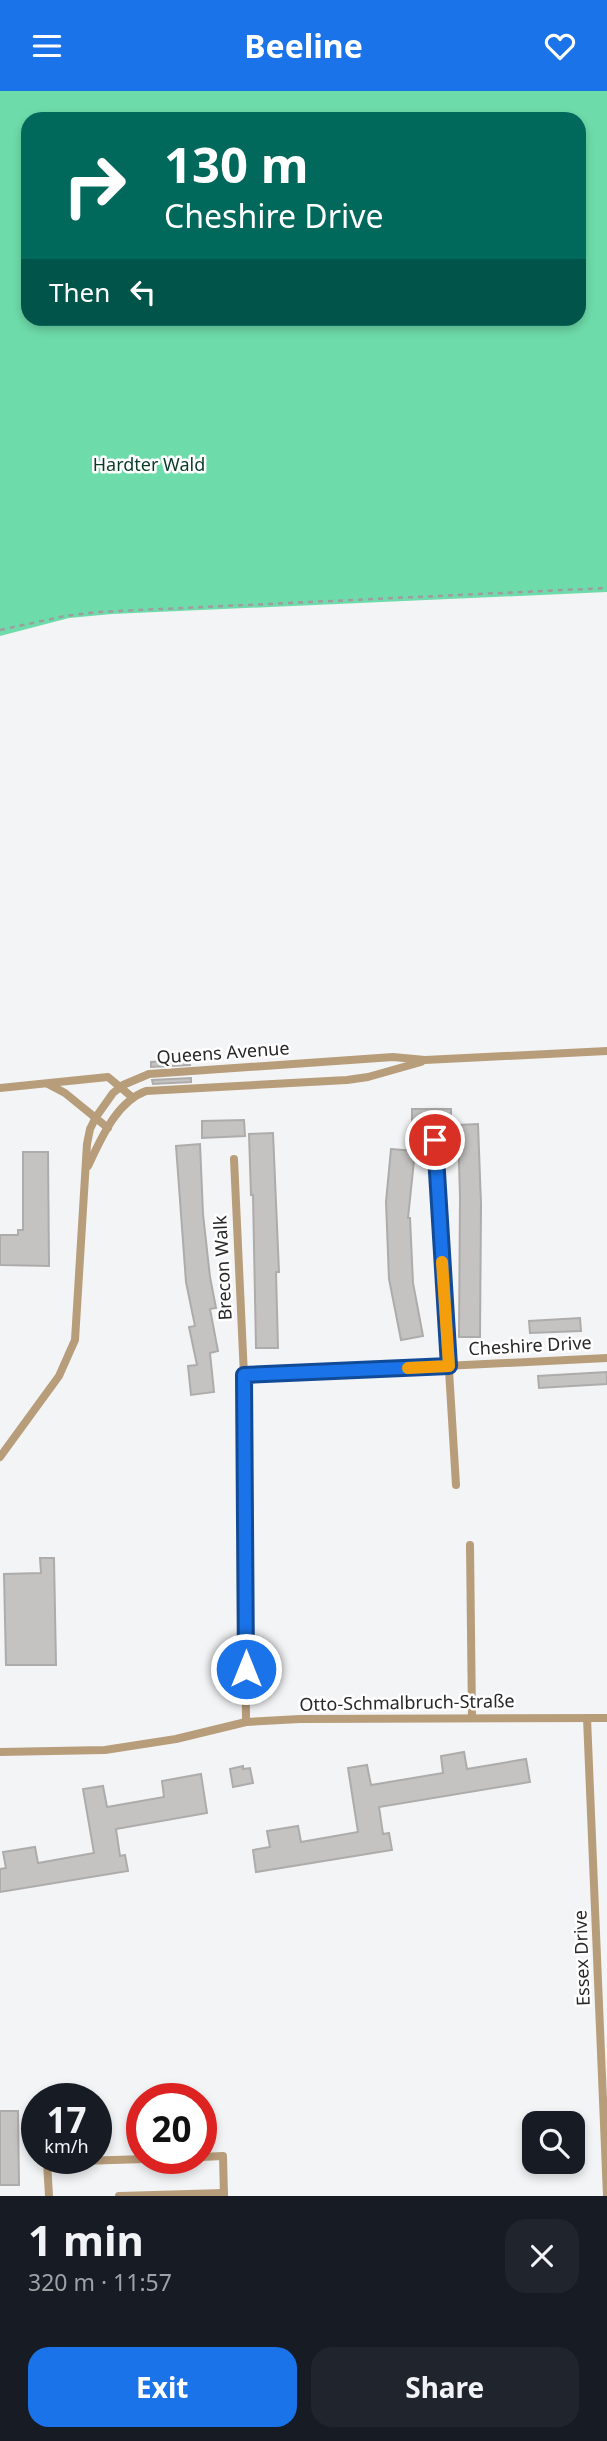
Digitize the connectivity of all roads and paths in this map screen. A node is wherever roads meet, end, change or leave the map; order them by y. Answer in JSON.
{"nodes":[{"id":1,"x":607,"y":588,"type":"edge"},
{"id":2,"x":0,"y":630,"type":"edge"},
{"id":3,"x":607,"y":1051,"type":"edge"},
{"id":4,"x":425,"y":1060,"type":"junction"},
{"id":5,"x":47,"y":1084,"type":"junction"},
{"id":6,"x":121,"y":1086,"type":"junction"},
{"id":7,"x":0,"y":1088,"type":"edge"},
{"id":8,"x":132,"y":1097,"type":"junction"},
{"id":9,"x":96,"y":1117,"type":"junction"},
{"id":10,"x":108,"y":1128,"type":"junction"},
{"id":11,"x":435,"y":1140,"type":"dead end"},
{"id":12,"x":234,"y":1159,"type":"dead end"},
{"id":13,"x":85,"y":1172,"type":"junction"},
{"id":14,"x":607,"y":1358,"type":"edge"},
{"id":15,"x":449,"y":1366,"type":"junction"},
{"id":16,"x":244,"y":1375,"type":"junction"},
{"id":17,"x":0,"y":1457,"type":"edge"},
{"id":18,"x":456,"y":1485,"type":"dead end"},
{"id":19,"x":470,"y":1545,"type":"dead end"},
{"id":20,"x":472,"y":1717,"type":"junction"},
{"id":21,"x":587,"y":1718,"type":"junction"},
{"id":22,"x":607,"y":1718,"type":"edge"},
{"id":23,"x":247,"y":1722,"type":"junction"},
{"id":24,"x":0,"y":1752,"type":"edge"},
{"id":25,"x":603,"y":1962,"type":"edge"},
{"id":26,"x":217,"y":2156,"type":"edge"},
{"id":27,"x":126,"y":2160,"type":"edge"},
{"id":28,"x":224,"y":2195,"type":"edge"},
{"id":29,"x":49,"y":2196,"type":"edge"},
{"id":30,"x":119,"y":2196,"type":"edge"},
{"id":31,"x":607,"y":2196,"type":"edge"}],
"edges":[{"from":1,"to":2,"type":"path"},
{"from":3,"to":4,"type":"lane","name":"Queens Avenue"},
{"from":4,"to":6,"type":"lane","name":"Queens Avenue"},
{"from":4,"to":8,"type":"lane","name":"Queens Avenue"},
{"from":5,"to":6,"type":"lane"},
{"from":5,"to":7,"type":"lane"},
{"from":5,"to":9,"type":"lane"},
{"from":6,"to":8,"type":"lane"},
{"from":6,"to":9,"type":"lane"},
{"from":8,"to":10,"type":"lane"},
{"from":9,"to":10,"type":"lane"},
{"from":9,"to":13,"type":"lane"},
{"from":10,"to":13,"type":"lane"},
{"from":11,"to":15,"type":"lane"},
{"from":12,"to":16,"type":"lane","name":"Brecon Walk"},
{"from":13,"to":17,"type":"lane"},
{"from":14,"to":15,"type":"lane","name":"Cheshire Drive"},
{"from":15,"to":16,"type":"lane","name":"Cheshire Drive"},
{"from":15,"to":18,"type":"lane"},
{"from":16,"to":23,"type":"lane","name":"Brecon Walk"},
{"from":19,"to":20,"type":"lane"},
{"from":20,"to":21,"type":"lane","name":"Otto-Schmalbruch-Straße"},
{"from":20,"to":23,"type":"lane","name":"Otto-Schmalbruch-Straße"},
{"from":21,"to":22,"type":"lane","name":"Otto-Schmalbruch-Straße"},
{"from":21,"to":25,"type":"lane","name":"Essex Drive"},
{"from":23,"to":24,"type":"lane","name":"Otto-Schmalbruch-Straße"},
{"from":25,"to":31,"type":"lane","name":"Essex Drive"},
{"from":26,"to":28,"type":"lane"},
{"from":27,"to":29,"type":"lane"},
{"from":28,"to":30,"type":"lane"}]}
